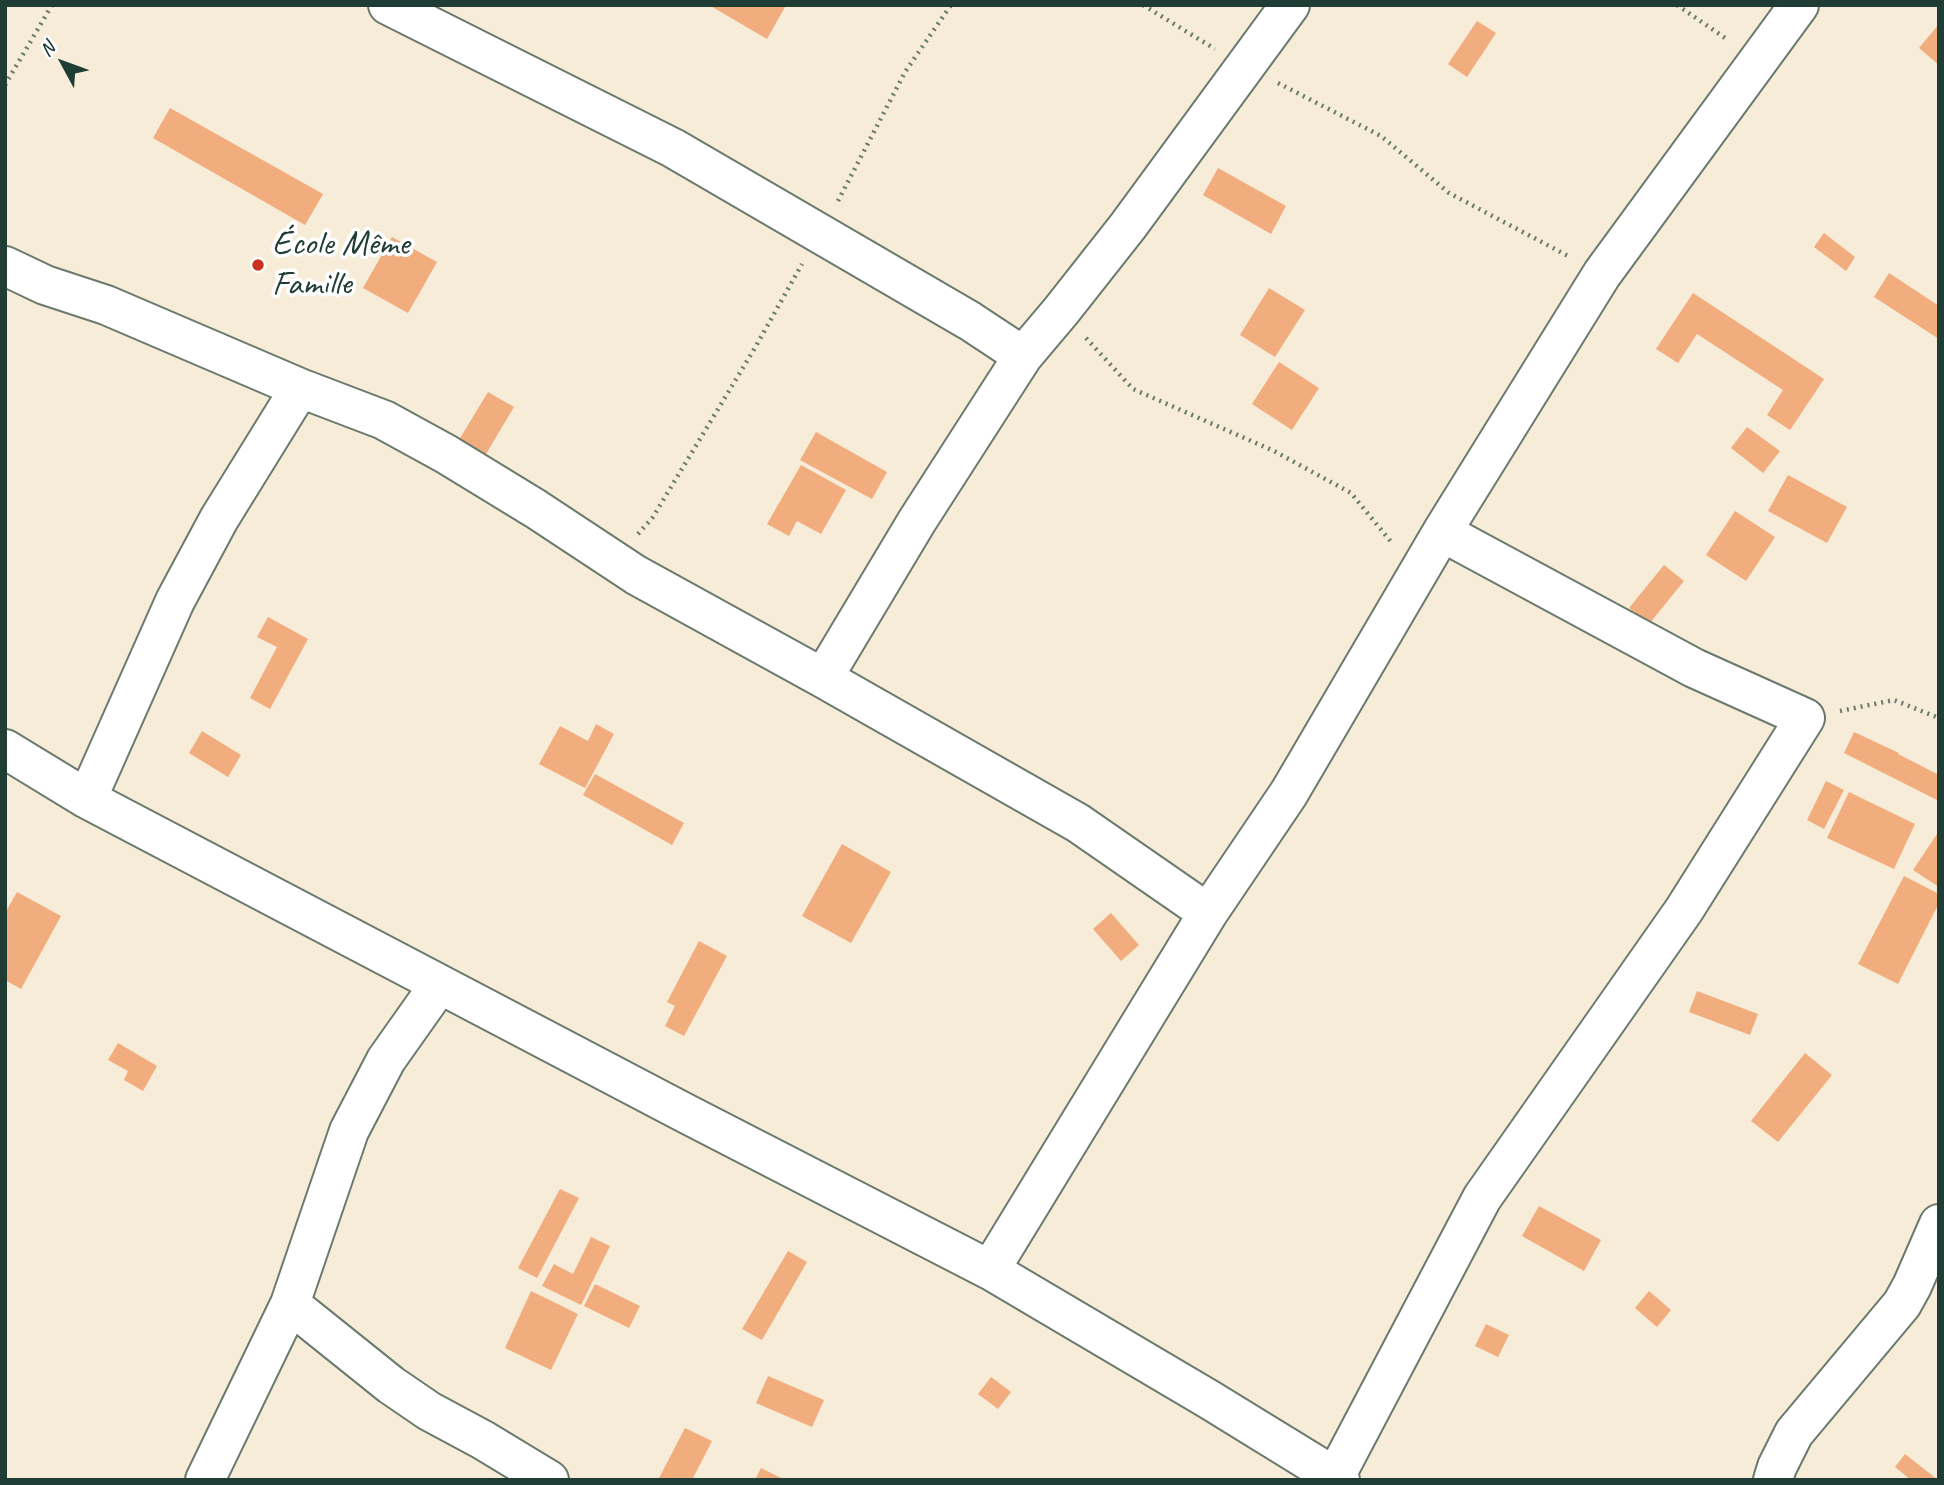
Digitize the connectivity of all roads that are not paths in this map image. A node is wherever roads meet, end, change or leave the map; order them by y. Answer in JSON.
{"nodes":[{"id":1,"x":388,"y":5,"type":"edge"},
{"id":2,"x":1290,"y":5,"type":"edge"},
{"id":3,"x":1790,"y":20,"type":"edge"},
{"id":4,"x":5,"y":266,"type":"edge"},
{"id":5,"x":1023,"y":356,"type":"junction"},
{"id":6,"x":300,"y":388,"type":"junction"},
{"id":7,"x":1441,"y":532,"type":"junction"},
{"id":8,"x":823,"y":678,"type":"junction"},
{"id":9,"x":5,"y":749,"type":"edge"},
{"id":10,"x":87,"y":799,"type":"junction"},
{"id":11,"x":1208,"y":913,"type":"junction"},
{"id":12,"x":439,"y":985,"type":"junction"},
{"id":13,"x":1939,"y":1224,"type":"edge"},
{"id":14,"x":990,"y":1270,"type":"junction"},
{"id":15,"x":290,"y":1304,"type":"junction"},
{"id":16,"x":1338,"y":1478,"type":"edge"},
{"id":17,"x":205,"y":1480,"type":"edge"},
{"id":18,"x":549,"y":1480,"type":"edge"},
{"id":19,"x":1773,"y":1480,"type":"edge"}],
"edges":[{"from":1,"to":5,"type":"street"},
{"from":2,"to":5,"type":"street"},
{"from":3,"to":7,"type":"street"},
{"from":4,"to":6,"type":"street"},
{"from":5,"to":8,"type":"street"},
{"from":6,"to":8,"type":"street"},
{"from":6,"to":10,"type":"street"},
{"from":7,"to":11,"type":"street"},
{"from":7,"to":16,"type":"street"},
{"from":8,"to":11,"type":"street"},
{"from":9,"to":10,"type":"street"},
{"from":10,"to":12,"type":"street"},
{"from":11,"to":14,"type":"street"},
{"from":12,"to":14,"type":"street"},
{"from":12,"to":15,"type":"street"},
{"from":13,"to":19,"type":"street"},
{"from":14,"to":16,"type":"street"},
{"from":15,"to":17,"type":"street"},
{"from":15,"to":18,"type":"street"}]}
